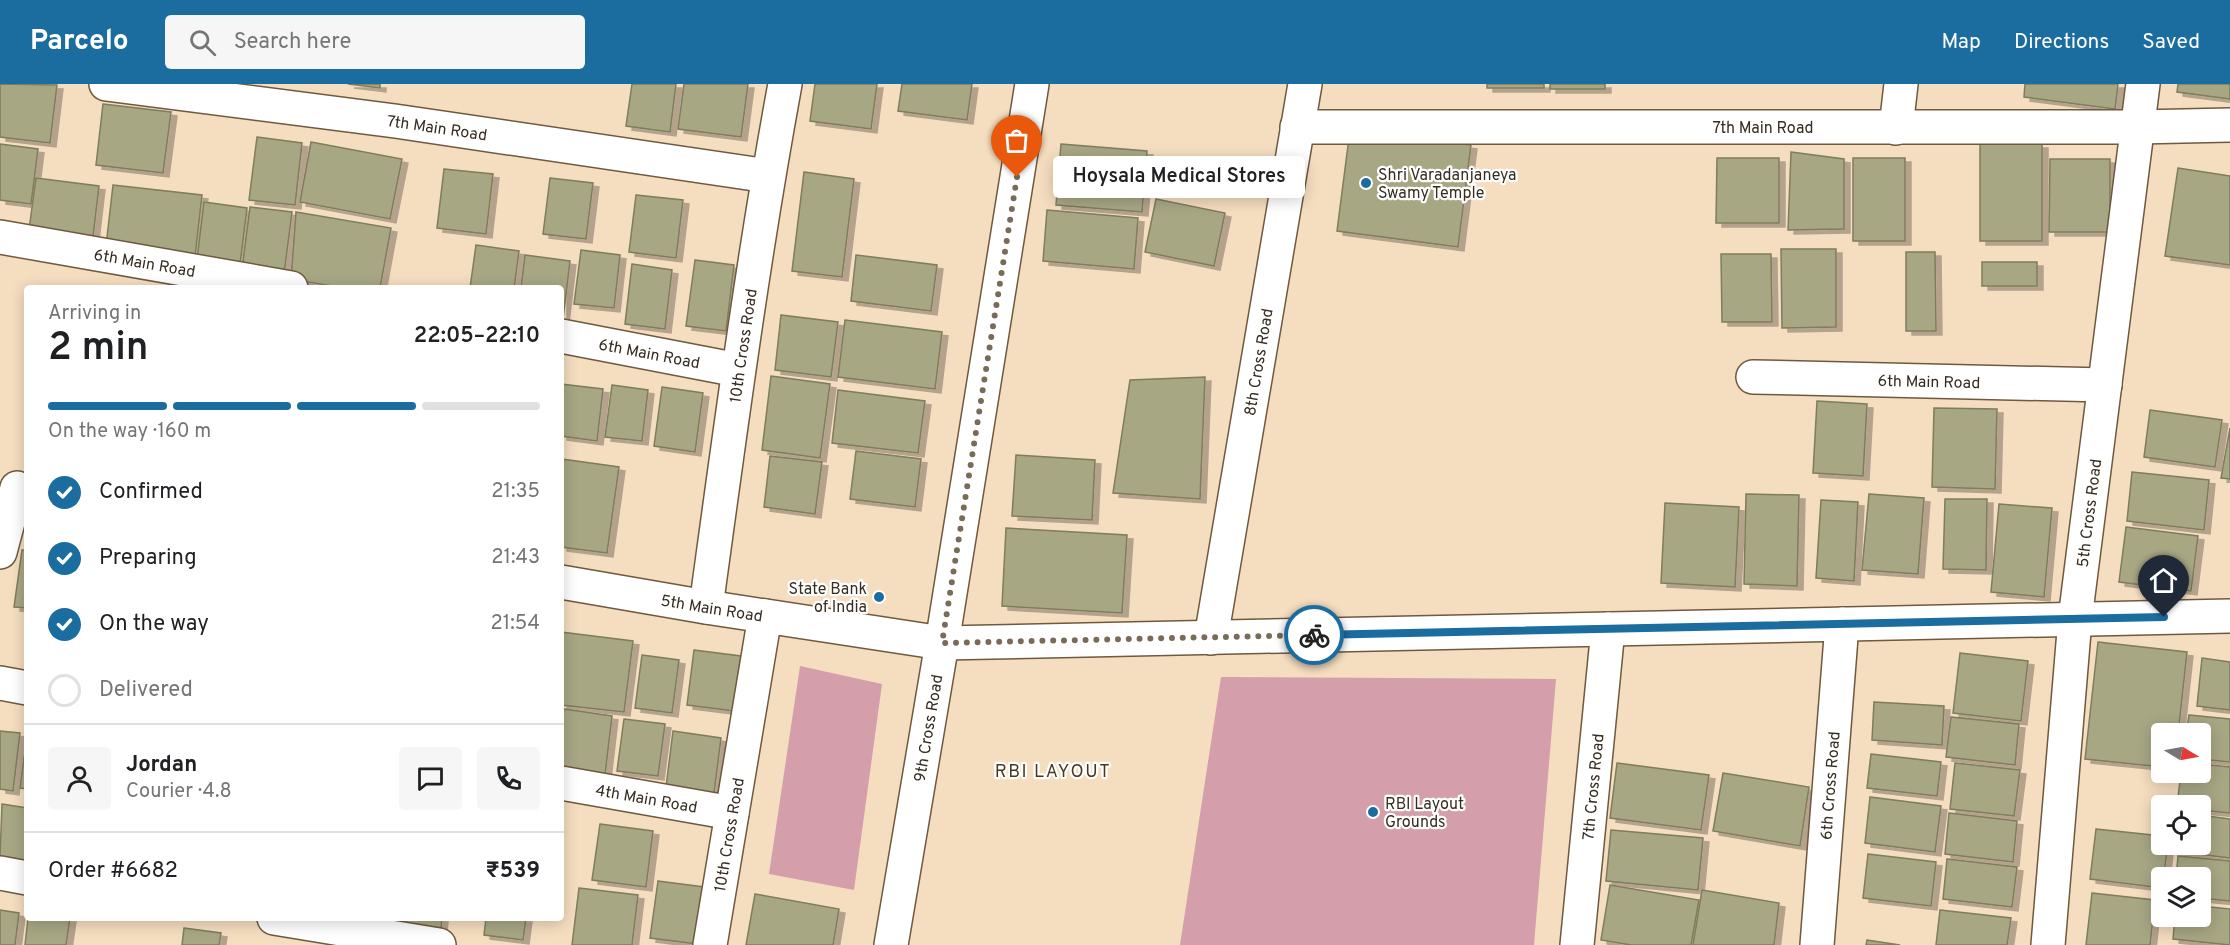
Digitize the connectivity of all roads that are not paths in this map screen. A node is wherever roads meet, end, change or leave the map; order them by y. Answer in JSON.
{"nodes":[{"id":1,"x":106,"y":84,"type":"edge"},
{"id":2,"x":785,"y":84,"type":"edge"},
{"id":3,"x":1032,"y":84,"type":"edge"},
{"id":4,"x":1305,"y":84,"type":"edge"},
{"id":5,"x":1900,"y":84,"type":"edge"},
{"id":6,"x":2142,"y":84,"type":"edge"},
{"id":7,"x":2230,"y":125,"type":"edge"},
{"id":8,"x":1297,"y":127,"type":"junction"},
{"id":9,"x":2137,"y":127,"type":"junction"},
{"id":10,"x":1896,"y":128,"type":"junction"},
{"id":11,"x":768,"y":176,"type":"junction"},
{"id":12,"x":0,"y":237,"type":"edge"},
{"id":13,"x":274,"y":285,"type":"edge"},
{"id":14,"x":564,"y":337,"type":"edge"},
{"id":15,"x":738,"y":370,"type":"junction"},
{"id":16,"x":1753,"y":377,"type":"dead end"},
{"id":17,"x":2105,"y":385,"type":"junction"},
{"id":18,"x":14,"y":481,"type":"edge"},
{"id":19,"x":0,"y":552,"type":"edge"},
{"id":20,"x":564,"y":583,"type":"edge"},
{"id":21,"x":706,"y":607,"type":"junction"},
{"id":22,"x":765,"y":616,"type":"junction"},
{"id":23,"x":2230,"y":616,"type":"edge"},
{"id":24,"x":2075,"y":619,"type":"junction"},
{"id":25,"x":1842,"y":624,"type":"junction"},
{"id":26,"x":1608,"y":629,"type":"junction"},
{"id":27,"x":1211,"y":638,"type":"junction"},
{"id":28,"x":942,"y":643,"type":"junction"},
{"id":29,"x":0,"y":683,"type":"edge"},
{"id":30,"x":24,"y":687,"type":"edge"},
{"id":31,"x":564,"y":784,"type":"edge"},
{"id":32,"x":732,"y":813,"type":"junction"},
{"id":33,"x":0,"y":873,"type":"edge"},
{"id":34,"x":24,"y":877,"type":"edge"},
{"id":35,"x":292,"y":921,"type":"edge"},
{"id":36,"x":439,"y":945,"type":"edge"},
{"id":37,"x":710,"y":945,"type":"edge"},
{"id":38,"x":891,"y":945,"type":"edge"},
{"id":39,"x":1576,"y":945,"type":"edge"},
{"id":40,"x":1817,"y":945,"type":"edge"},
{"id":41,"x":2048,"y":945,"type":"edge"}],
"edges":[{"from":1,"to":11,"type":"street","name":"7th Main Road"},
{"from":2,"to":11,"type":"street","name":"10th Cross Road"},
{"from":3,"to":28,"type":"street","name":"9th Cross Road"},
{"from":4,"to":8,"type":"street","name":"8th Cross Road"},
{"from":5,"to":10,"type":"street"},
{"from":6,"to":9,"type":"street","name":"5th Cross Road"},
{"from":7,"to":9,"type":"street","name":"7th Main Road"},
{"from":8,"to":10,"type":"street","name":"7th Main Road"},
{"from":8,"to":27,"type":"street","name":"8th Cross Road"},
{"from":9,"to":10,"type":"street","name":"7th Main Road"},
{"from":9,"to":17,"type":"street","name":"5th Cross Road"},
{"from":11,"to":15,"type":"street","name":"10th Cross Road"},
{"from":12,"to":13,"type":"street","name":"6th Main Road"},
{"from":14,"to":15,"type":"street","name":"6th Main Road"},
{"from":15,"to":21,"type":"street","name":"10th Cross Road"},
{"from":16,"to":17,"type":"street","name":"6th Main Road"},
{"from":17,"to":24,"type":"street","name":"5th Cross Road"},
{"from":18,"to":19,"type":"street"},
{"from":20,"to":21,"type":"street","name":"5th Main Road"},
{"from":21,"to":22,"type":"street","name":"5th Main Road"},
{"from":22,"to":28,"type":"street","name":"5th Main Road"},
{"from":22,"to":32,"type":"street","name":"10th Cross Road"},
{"from":23,"to":24,"type":"street","name":"5th Main Road"},
{"from":24,"to":25,"type":"street","name":"5th Main Road"},
{"from":24,"to":41,"type":"street","name":"5th Cross Road"},
{"from":25,"to":26,"type":"street","name":"5th Main Road"},
{"from":25,"to":40,"type":"street","name":"6th Cross Road"},
{"from":26,"to":27,"type":"street","name":"5th Main Road"},
{"from":26,"to":39,"type":"street","name":"7th Cross Road"},
{"from":27,"to":28,"type":"street","name":"5th Main Road"},
{"from":28,"to":38,"type":"street","name":"9th Cross Road"},
{"from":29,"to":30,"type":"street"},
{"from":31,"to":32,"type":"street","name":"4th Main Road"},
{"from":32,"to":37,"type":"street","name":"10th Cross Road"},
{"from":33,"to":34,"type":"street"},
{"from":35,"to":36,"type":"street"}]}
